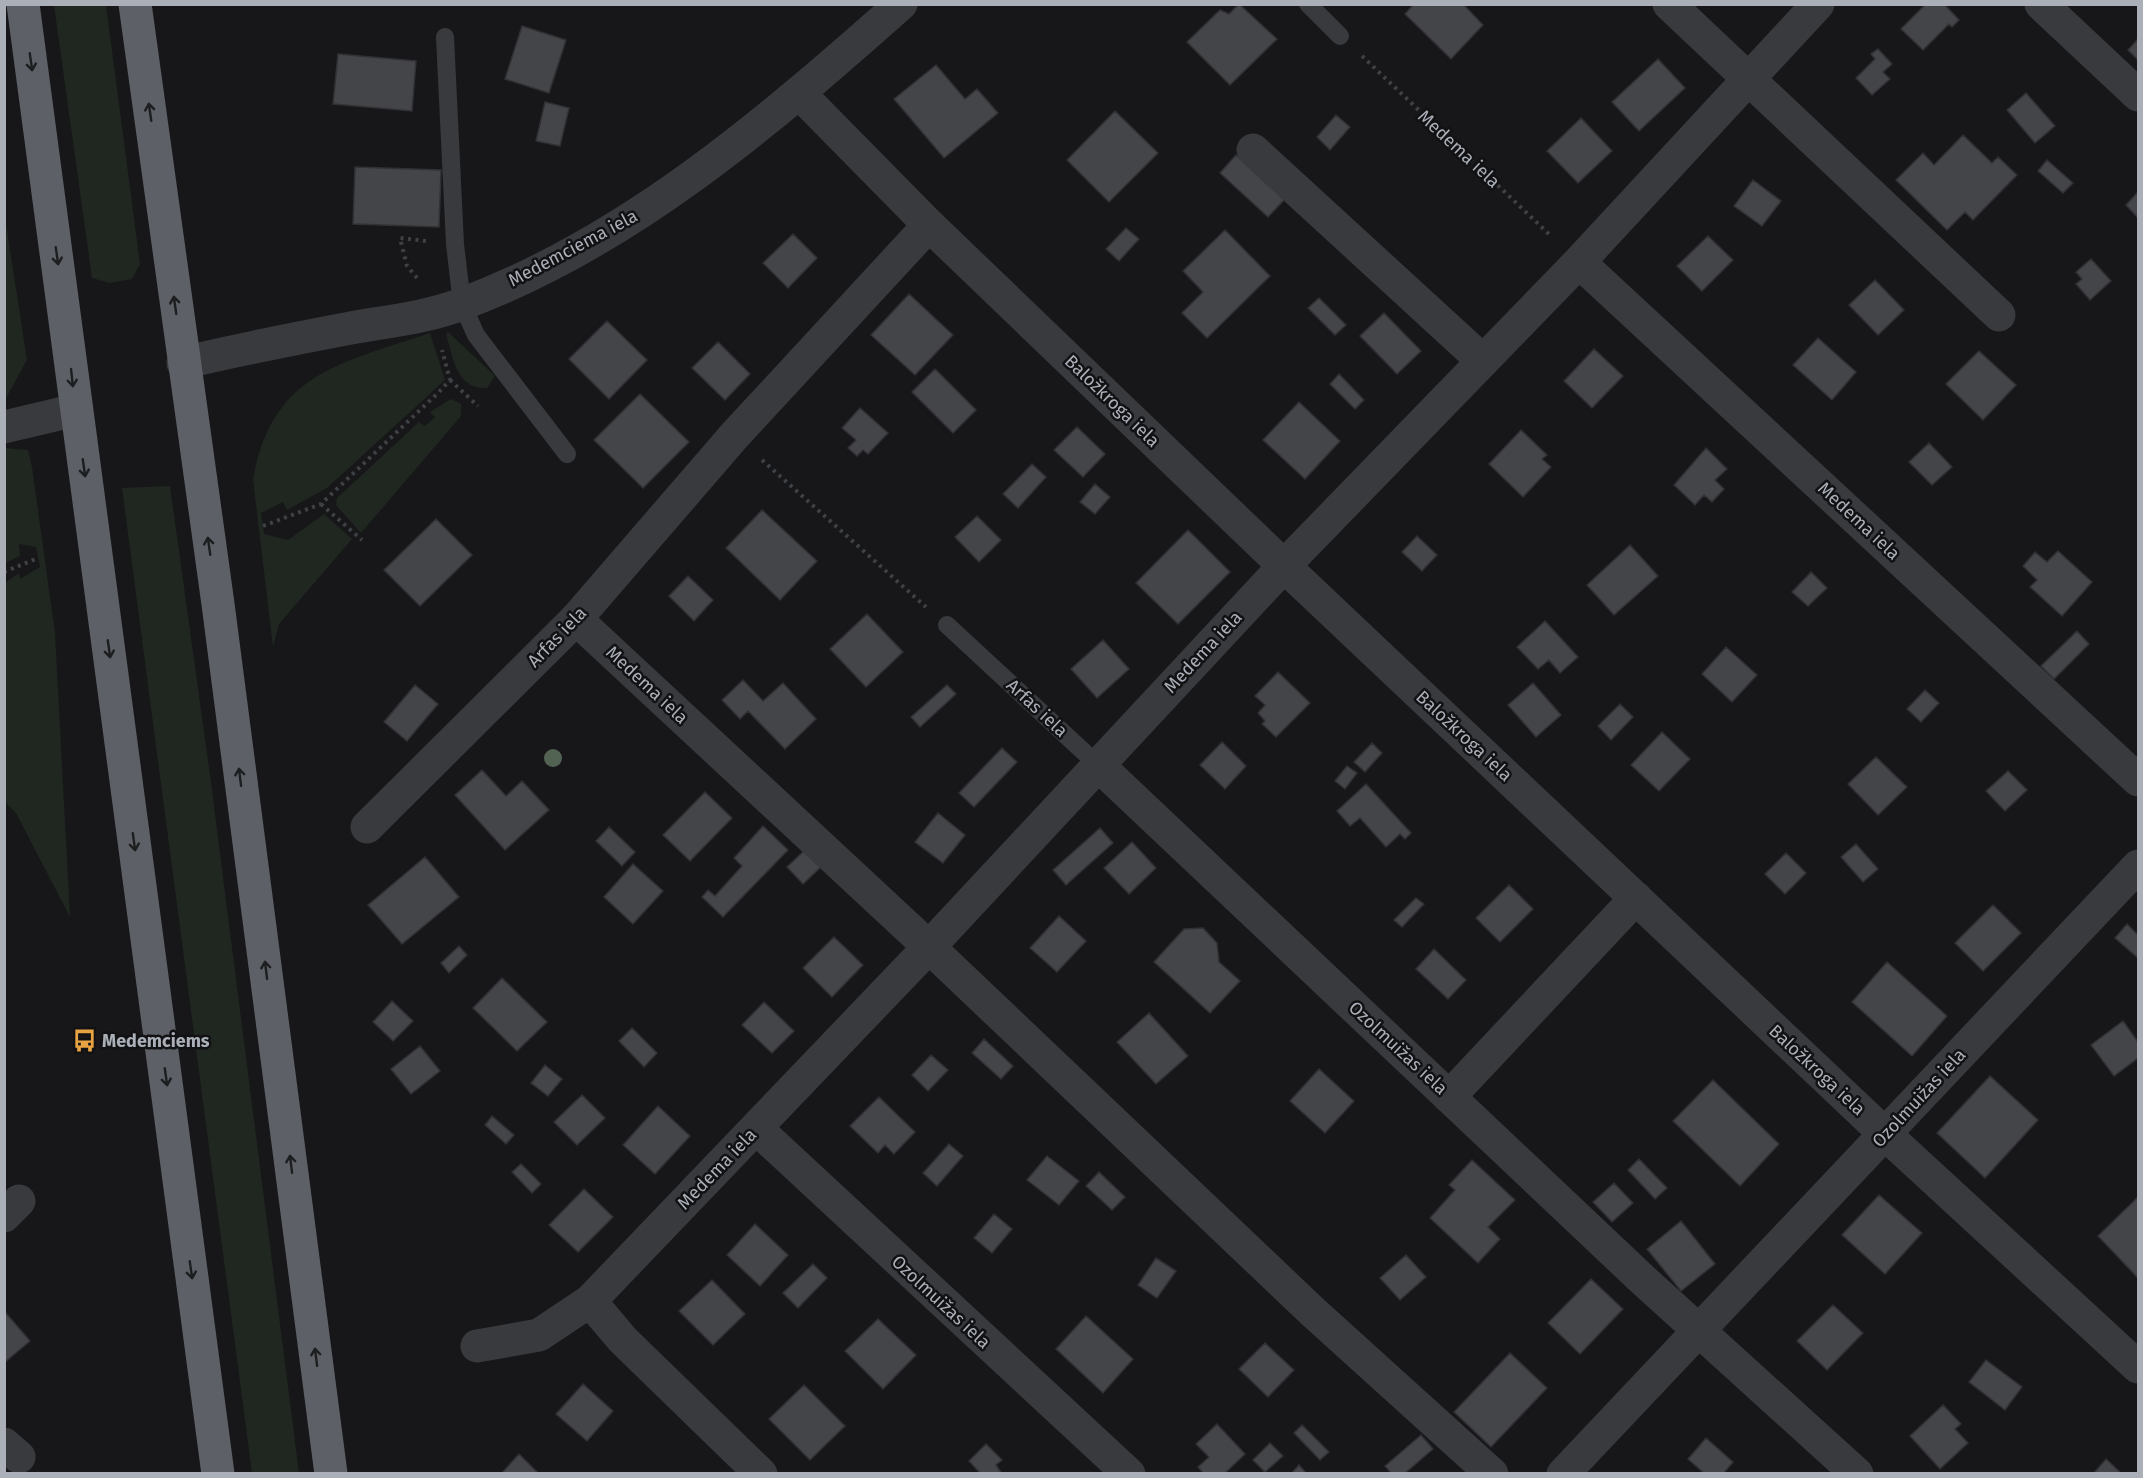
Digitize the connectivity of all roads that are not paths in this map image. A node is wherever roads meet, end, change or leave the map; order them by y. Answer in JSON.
{"nodes":[{"id":1,"x":23,"y":4,"type":"edge"},
{"id":2,"x":135,"y":4,"type":"edge"},
{"id":3,"x":901,"y":4,"type":"edge"},
{"id":4,"x":1308,"y":4,"type":"edge"},
{"id":5,"x":1669,"y":4,"type":"edge"},
{"id":6,"x":1818,"y":4,"type":"edge"},
{"id":7,"x":2041,"y":4,"type":"edge"},
{"id":8,"x":1340,"y":36,"type":"road end"},
{"id":9,"x":445,"y":37,"type":"dead end"},
{"id":10,"x":1748,"y":80,"type":"junction"},
{"id":11,"x":800,"y":94,"type":"junction"},
{"id":12,"x":2139,"y":95,"type":"edge"},
{"id":13,"x":1253,"y":150,"type":"dead end"},
{"id":14,"x":929,"y":225,"type":"junction"},
{"id":15,"x":1579,"y":262,"type":"junction"},
{"id":16,"x":462,"y":304,"type":"junction"},
{"id":17,"x":2000,"y":315,"type":"dead end"},
{"id":18,"x":1483,"y":361,"type":"junction"},
{"id":19,"x":183,"y":363,"type":"junction"},
{"id":20,"x":76,"y":410,"type":"junction"},
{"id":21,"x":4,"y":427,"type":"edge"},
{"id":22,"x":567,"y":454,"type":"dead end"},
{"id":23,"x":1284,"y":566,"type":"junction"},
{"id":24,"x":576,"y":619,"type":"junction"},
{"id":25,"x":947,"y":625,"type":"road end"},
{"id":26,"x":1098,"y":765,"type":"junction"},
{"id":27,"x":2139,"y":780,"type":"edge"},
{"id":28,"x":367,"y":827,"type":"dead end"},
{"id":29,"x":2139,"y":866,"type":"edge"},
{"id":30,"x":1636,"y":898,"type":"junction"},
{"id":31,"x":929,"y":946,"type":"junction"},
{"id":32,"x":1449,"y":1097,"type":"junction"},
{"id":33,"x":756,"y":1128,"type":"junction"},
{"id":34,"x":1885,"y":1134,"type":"junction"},
{"id":35,"x":590,"y":1301,"type":"junction"},
{"id":36,"x":1700,"y":1330,"type":"junction"},
{"id":37,"x":477,"y":1346,"type":"dead end"},
{"id":38,"x":2139,"y":1367,"type":"edge"},
{"id":39,"x":218,"y":1473,"type":"edge"},
{"id":40,"x":332,"y":1473,"type":"edge"},
{"id":41,"x":761,"y":1473,"type":"edge"},
{"id":42,"x":1129,"y":1473,"type":"edge"},
{"id":43,"x":1492,"y":1473,"type":"edge"},
{"id":44,"x":1563,"y":1473,"type":"edge"},
{"id":45,"x":1857,"y":1473,"type":"edge"}],
"edges":[{"from":1,"to":20,"type":"highway","one_way":true},
{"from":19,"to":2,"type":"highway","one_way":true},
{"from":3,"to":11,"type":"street","name":"Medemciema iela"},
{"from":4,"to":8,"type":"lane"},
{"from":5,"to":10,"type":"street"},
{"from":6,"to":10,"type":"street","name":"Medema iela"},
{"from":7,"to":12,"type":"street"},
{"from":9,"to":16,"type":"lane"},
{"from":10,"to":15,"type":"street","name":"Medema iela"},
{"from":10,"to":17,"type":"street"},
{"from":11,"to":14,"type":"street","name":"Baložkroga iela"},
{"from":11,"to":16,"type":"street","name":"Medemciema iela"},
{"from":13,"to":18,"type":"street"},
{"from":14,"to":23,"type":"street","name":"Baložkroga iela"},
{"from":14,"to":24,"type":"street","name":"Arfas iela"},
{"from":15,"to":18,"type":"street","name":"Medema iela"},
{"from":15,"to":27,"type":"street","name":"Medema iela"},
{"from":16,"to":19,"type":"street","name":"Medemciema iela"},
{"from":16,"to":22,"type":"lane"},
{"from":18,"to":23,"type":"street","name":"Medema iela"},
{"from":40,"to":19,"type":"highway","one_way":true},
{"from":20,"to":21,"type":"street"},
{"from":20,"to":39,"type":"highway","one_way":true},
{"from":23,"to":26,"type":"street","name":"Medema iela"},
{"from":23,"to":30,"type":"street","name":"Baložkroga iela"},
{"from":24,"to":28,"type":"street","name":"Arfas iela"},
{"from":24,"to":31,"type":"street","name":"Medema iela"},
{"from":25,"to":26,"type":"lane","name":"Arfas iela"},
{"from":26,"to":31,"type":"street","name":"Medema iela"},
{"from":26,"to":32,"type":"street","name":"Ozolmuižas iela"},
{"from":29,"to":34,"type":"street","name":"Ozolmuižas iela"},
{"from":30,"to":32,"type":"street"},
{"from":30,"to":34,"type":"street","name":"Baložkroga iela"},
{"from":31,"to":33,"type":"street","name":"Medema iela"},
{"from":31,"to":43,"type":"street"},
{"from":32,"to":36,"type":"street","name":"Ozolmuižas iela"},
{"from":33,"to":35,"type":"street","name":"Medema iela"},
{"from":33,"to":42,"type":"street","name":"Ozolmuižas iela"},
{"from":34,"to":36,"type":"street","name":"Ozolmuižas iela"},
{"from":34,"to":38,"type":"street","name":"Baložkroga iela"},
{"from":35,"to":37,"type":"street","name":"Medema iela"},
{"from":35,"to":41,"type":"street"},
{"from":36,"to":44,"type":"street","name":"Ozolmuižas iela"},
{"from":36,"to":45,"type":"street","name":"Ozolmuižas iela"}]}
